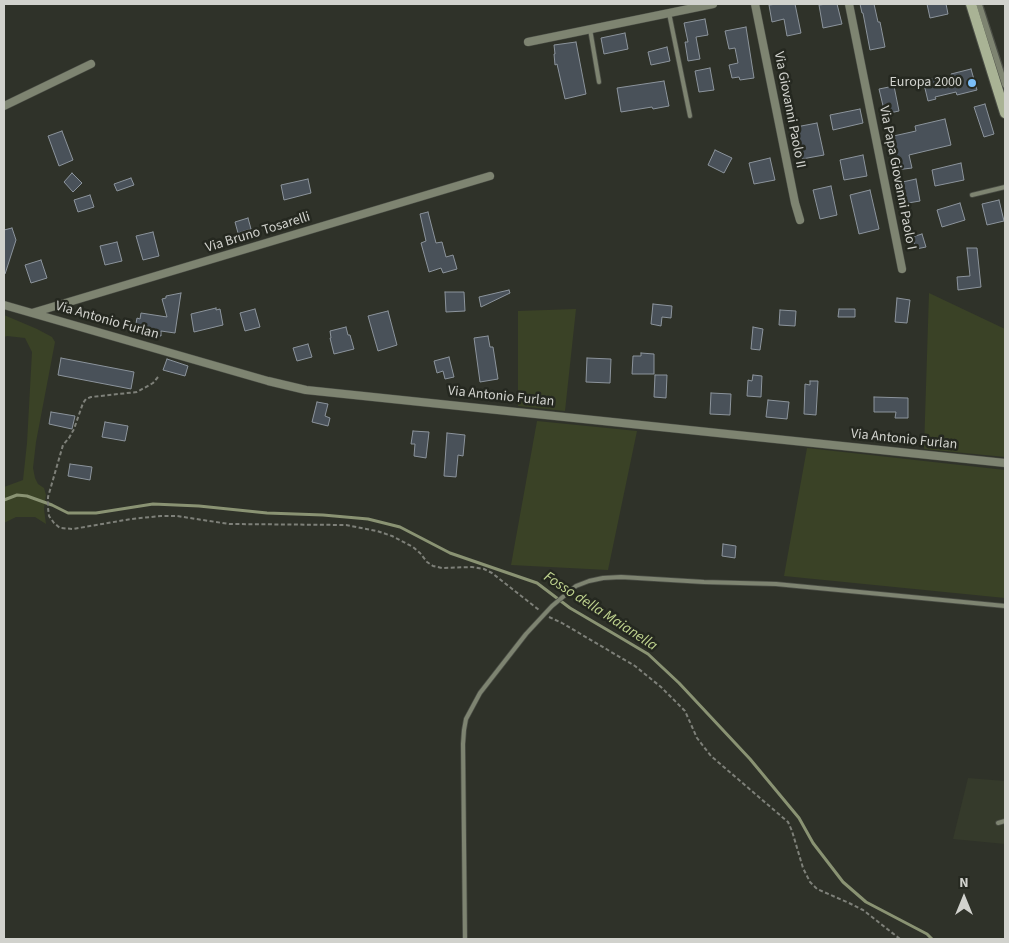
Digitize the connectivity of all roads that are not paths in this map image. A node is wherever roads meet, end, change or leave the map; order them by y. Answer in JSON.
{"nodes":[{"id":1,"x":713,"y":4,"type":"edge"},
{"id":2,"x":755,"y":4,"type":"edge"},
{"id":3,"x":849,"y":4,"type":"edge"},
{"id":4,"x":971,"y":4,"type":"edge"},
{"id":5,"x":979,"y":4,"type":"edge"},
{"id":6,"x":669,"y":13,"type":"junction"},
{"id":7,"x":590,"y":29,"type":"junction"},
{"id":8,"x":528,"y":42,"type":"dead end"},
{"id":9,"x":91,"y":64,"type":"dead end"},
{"id":10,"x":599,"y":82,"type":"dead end"},
{"id":11,"x":1005,"y":85,"type":"edge"},
{"id":12,"x":4,"y":106,"type":"edge"},
{"id":13,"x":1005,"y":113,"type":"edge"},
{"id":14,"x":690,"y":116,"type":"dead end"},
{"id":15,"x":490,"y":176,"type":"dead end"},
{"id":16,"x":1005,"y":187,"type":"edge"},
{"id":17,"x":972,"y":196,"type":"dead end"},
{"id":18,"x":800,"y":220,"type":"dead end"},
{"id":19,"x":902,"y":268,"type":"dead end"},
{"id":20,"x":4,"y":305,"type":"edge"},
{"id":21,"x":32,"y":313,"type":"junction"},
{"id":22,"x":1005,"y":463,"type":"edge"},
{"id":23,"x":1005,"y":606,"type":"edge"},
{"id":24,"x":1005,"y":821,"type":"edge"},
{"id":25,"x":998,"y":823,"type":"dead end"},
{"id":26,"x":465,"y":939,"type":"edge"}],
"edges":[{"from":1,"to":6,"type":"street"},
{"from":2,"to":18,"type":"street","name":"Via Giovanni Paolo II"},
{"from":3,"to":19,"type":"street","name":"Via Papa Giovanni Paolo I"},
{"from":4,"to":13,"type":"main road"},
{"from":5,"to":11,"type":"street"},
{"from":6,"to":7,"type":"street"},
{"from":6,"to":14,"type":"lane"},
{"from":7,"to":8,"type":"street"},
{"from":7,"to":10,"type":"lane"},
{"from":9,"to":12,"type":"street"},
{"from":15,"to":21,"type":"street","name":"Via Bruno Tosarelli"},
{"from":16,"to":17,"type":"lane"},
{"from":20,"to":21,"type":"street","name":"Via Antonio Furlan"},
{"from":21,"to":22,"type":"street","name":"Via Antonio Furlan"},
{"from":23,"to":26,"type":"lane"},
{"from":24,"to":25,"type":"lane"}]}
